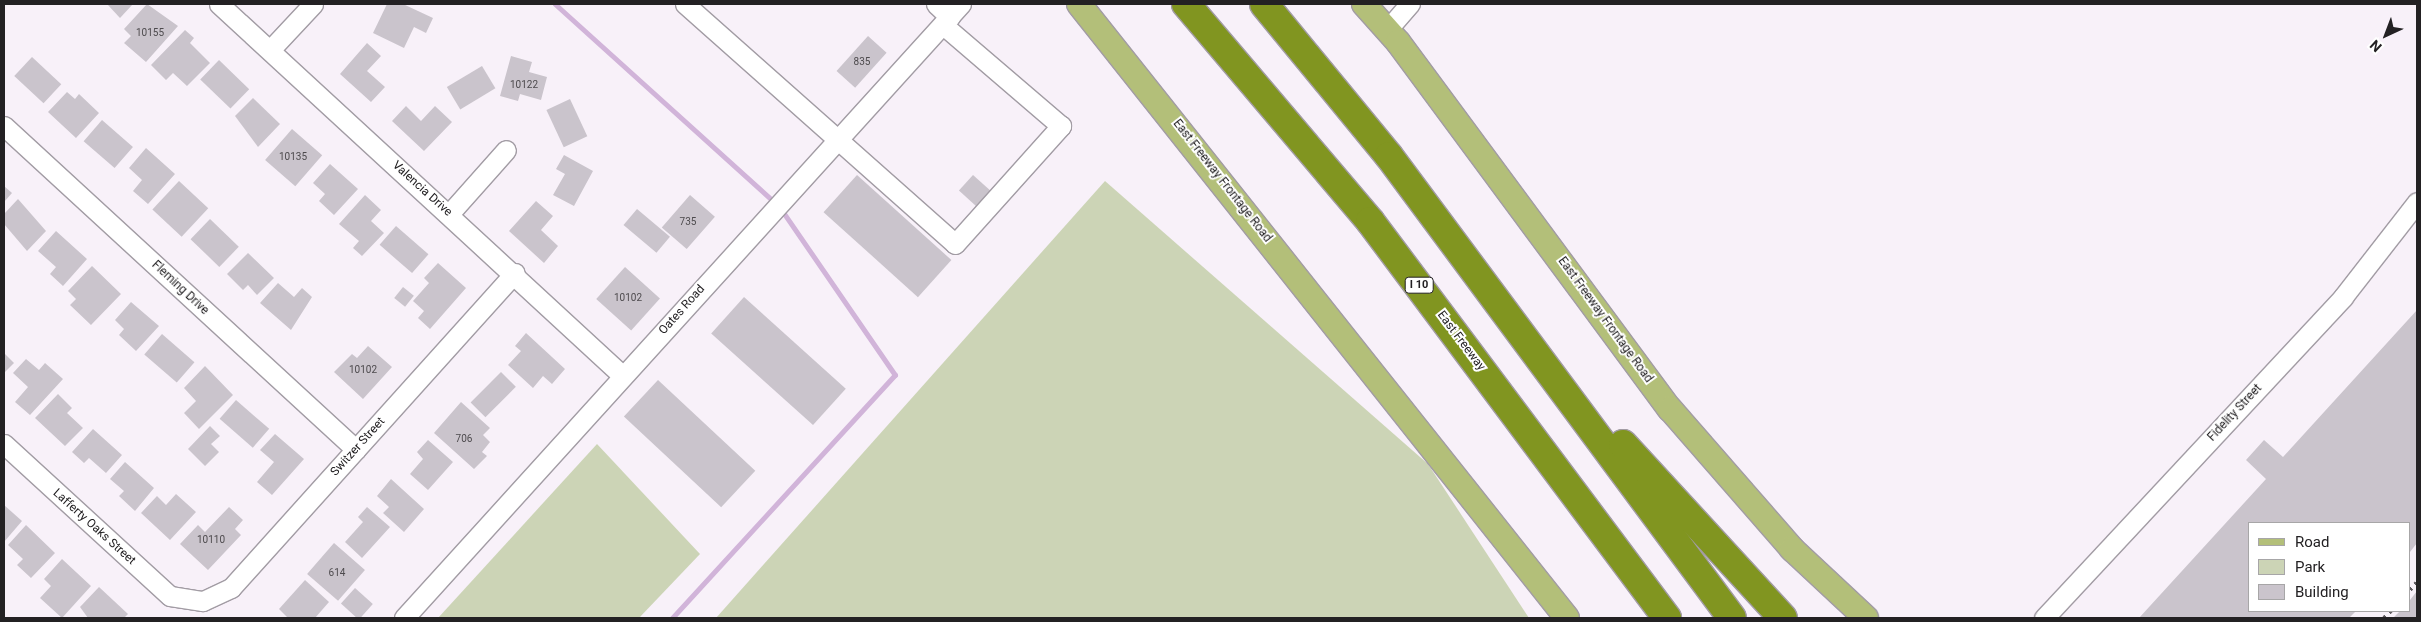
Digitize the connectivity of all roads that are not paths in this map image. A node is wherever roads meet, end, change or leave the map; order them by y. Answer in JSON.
{"nodes":[{"id":1,"x":219,"y":4,"type":"edge"},
{"id":2,"x":314,"y":4,"type":"edge"},
{"id":3,"x":685,"y":4,"type":"edge"},
{"id":4,"x":936,"y":4,"type":"edge"},
{"id":5,"x":1079,"y":4,"type":"edge"},
{"id":6,"x":1186,"y":4,"type":"edge"},
{"id":7,"x":1264,"y":4,"type":"edge"},
{"id":8,"x":1364,"y":4,"type":"edge"},
{"id":9,"x":1410,"y":4,"type":"edge"},
{"id":10,"x":951,"y":15,"type":"edge"},
{"id":11,"x":1387,"y":30,"type":"junction"},
{"id":12,"x":270,"y":50,"type":"junction"},
{"id":13,"x":4,"y":126,"type":"edge"},
{"id":14,"x":836,"y":141,"type":"junction"},
{"id":15,"x":506,"y":150,"type":"dead end"},
{"id":16,"x":2417,"y":202,"type":"edge"},
{"id":17,"x":450,"y":214,"type":"junction"},
{"id":18,"x":515,"y":273,"type":"junction"},
{"id":19,"x":1528,"y":340,"type":"junction"},
{"id":20,"x":623,"y":376,"type":"junction"},
{"id":21,"x":4,"y":444,"type":"edge"},
{"id":22,"x":356,"y":450,"type":"junction"},
{"id":23,"x":190,"y":599,"type":"joint"},
{"id":24,"x":404,"y":618,"type":"edge"},
{"id":25,"x":1567,"y":618,"type":"edge"},
{"id":26,"x":1665,"y":618,"type":"edge"},
{"id":27,"x":1732,"y":618,"type":"edge"},
{"id":28,"x":1783,"y":618,"type":"edge"},
{"id":29,"x":1866,"y":618,"type":"edge"},
{"id":30,"x":2044,"y":618,"type":"edge"}],
"edges":[{"from":1,"to":12,"type":"street","name":"Valencia Drive"},
{"from":2,"to":12,"type":"street"},
{"from":3,"to":14,"type":"street"},
{"from":4,"to":10,"type":"street"},
{"from":5,"to":25,"type":"main road","name":"East Freeway Frontage Road"},
{"from":6,"to":26,"type":"highway","name":"East Freeway","number":"I 10"},
{"from":7,"to":19,"type":"highway"},
{"from":8,"to":11,"type":"main road","name":"East Freeway Frontage Road"},
{"from":9,"to":11,"type":"street"},
{"from":10,"to":14,"type":"street","name":"Oates Road"},
{"from":10,"to":14,"type":"street"},
{"from":11,"to":29,"type":"main road","name":"East Freeway Frontage Road"},
{"from":12,"to":17,"type":"street","name":"Valencia Drive"},
{"from":13,"to":22,"type":"street","name":"Fleming Drive"},
{"from":14,"to":20,"type":"street","name":"Oates Road"},
{"from":15,"to":17,"type":"street"},
{"from":16,"to":30,"type":"street","name":"Fidelity Street"},
{"from":17,"to":18,"type":"street","name":"Valencia Drive"},
{"from":18,"to":20,"type":"street","name":"Valencia Drive"},
{"from":18,"to":22,"type":"street","name":"Switzer Street"},
{"from":19,"to":27,"type":"highway"},
{"from":19,"to":28,"type":"highway"},
{"from":20,"to":24,"type":"street","name":"Oates Road"},
{"from":21,"to":23,"type":"street","name":"Lafferty Oaks Street"},
{"from":22,"to":23,"type":"street","name":"Switzer Street"}]}
